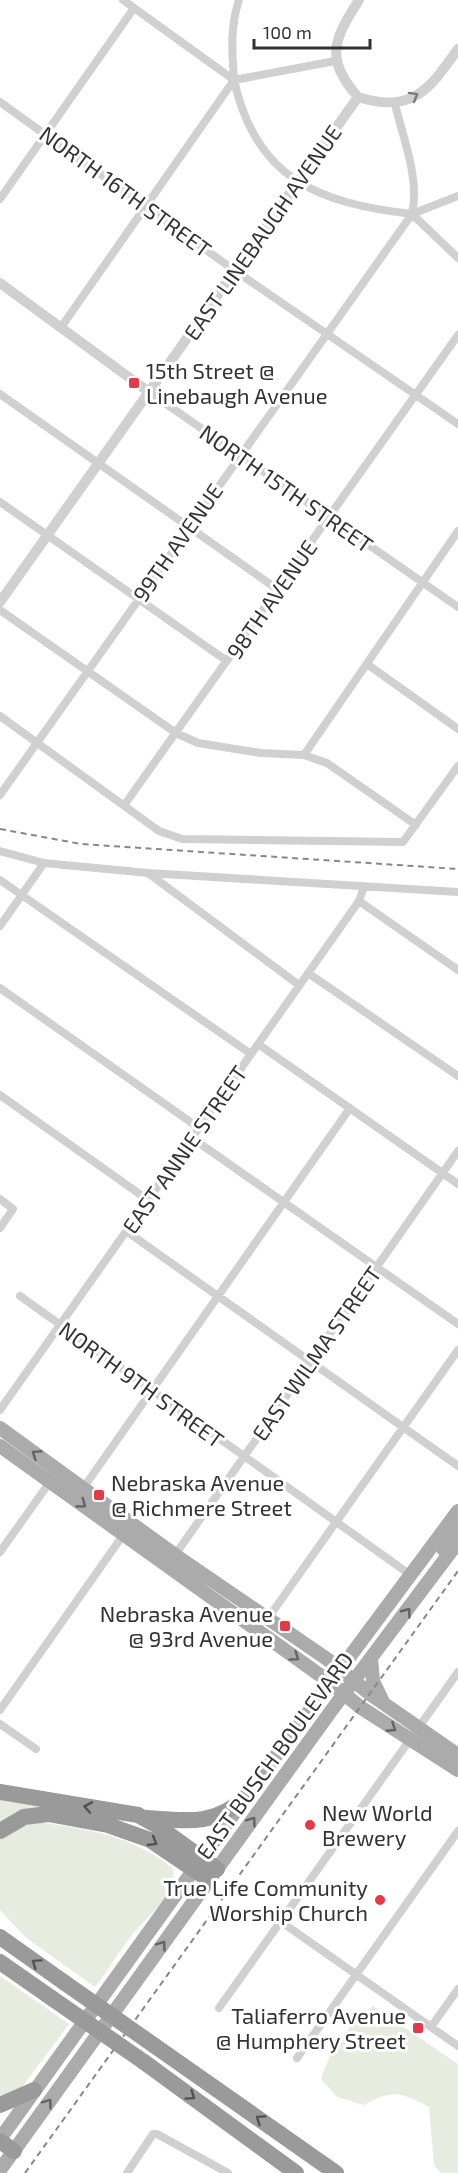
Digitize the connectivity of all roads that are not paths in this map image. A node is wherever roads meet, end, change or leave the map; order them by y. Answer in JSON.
{"nodes":[{"id":1,"x":123,"y":0,"type":"edge"},
{"id":2,"x":239,"y":0,"type":"edge"},
{"id":3,"x":359,"y":0,"type":"edge"},
{"id":4,"x":134,"y":8,"type":"junction"},
{"id":5,"x":458,"y":49,"type":"edge"},
{"id":6,"x":335,"y":61,"type":"junction"},
{"id":7,"x":234,"y":80,"type":"junction"},
{"id":8,"x":358,"y":97,"type":"junction"},
{"id":9,"x":0,"y":102,"type":"edge"},
{"id":10,"x":395,"y":104,"type":"junction"},
{"id":11,"x":46,"y":133,"type":"junction"},
{"id":12,"x":296,"y":182,"type":"junction"},
{"id":13,"x":458,"y":196,"type":"edge"},
{"id":14,"x":0,"y":199,"type":"edge"},
{"id":15,"x":147,"y":205,"type":"junction"},
{"id":16,"x":411,"y":214,"type":"junction"},
{"id":17,"x":458,"y":258,"type":"edge"},
{"id":18,"x":234,"y":270,"type":"junction"},
{"id":19,"x":0,"y":283,"type":"edge"},
{"id":20,"x":62,"y":326,"type":"junction"},
{"id":21,"x":326,"y":332,"type":"junction"},
{"id":22,"x":458,"y":335,"type":"edge"},
{"id":23,"x":149,"y":392,"type":"junction"},
{"id":24,"x":0,"y":394,"type":"edge"},
{"id":25,"x":416,"y":395,"type":"junction"},
{"id":26,"x":458,"y":424,"type":"edge"},
{"id":27,"x":239,"y":454,"type":"junction"},
{"id":28,"x":99,"y":463,"type":"junction"},
{"id":29,"x":0,"y":502,"type":"edge"},
{"id":30,"x":328,"y":518,"type":"junction"},
{"id":31,"x":188,"y":527,"type":"junction"},
{"id":32,"x":458,"y":531,"type":"edge"},
{"id":33,"x":48,"y":536,"type":"junction"},
{"id":34,"x":422,"y":582,"type":"junction"},
{"id":35,"x":277,"y":589,"type":"junction"},
{"id":36,"x":137,"y":598,"type":"junction"},
{"id":37,"x":0,"y":602,"type":"edge"},
{"id":38,"x":458,"y":607,"type":"edge"},
{"id":39,"x":0,"y":610,"type":"edge"},
{"id":40,"x":226,"y":661,"type":"junction"},
{"id":41,"x":367,"y":664,"type":"junction"},
{"id":42,"x":87,"y":670,"type":"junction"},
{"id":43,"x":0,"y":717,"type":"edge"},
{"id":44,"x":458,"y":729,"type":"edge"},
{"id":45,"x":176,"y":733,"type":"junction"},
{"id":46,"x":36,"y":742,"type":"junction"},
{"id":47,"x":304,"y":755,"type":"junction"},
{"id":48,"x":457,"y":768,"type":"edge"},
{"id":49,"x":0,"y":795,"type":"edge"},
{"id":50,"x":125,"y":804,"type":"junction"},
{"id":51,"x":416,"y":825,"type":"junction"},
{"id":52,"x":0,"y":851,"type":"edge"},
{"id":53,"x":44,"y":863,"type":"junction"},
{"id":54,"x":147,"y":873,"type":"junction"},
{"id":55,"x":0,"y":880,"type":"edge"},
{"id":56,"x":364,"y":886,"type":"junction"},
{"id":57,"x":458,"y":892,"type":"edge"},
{"id":58,"x":21,"y":895,"type":"junction"},
{"id":59,"x":359,"y":901,"type":"junction"},
{"id":60,"x":0,"y":926,"type":"edge"},
{"id":61,"x":458,"y":970,"type":"edge"},
{"id":62,"x":308,"y":973,"type":"junction"},
{"id":63,"x":299,"y":985,"type":"junction"},
{"id":64,"x":0,"y":988,"type":"edge"},
{"id":65,"x":258,"y":1044,"type":"junction"},
{"id":66,"x":251,"y":1054,"type":"junction"},
{"id":67,"x":458,"y":1076,"type":"edge"},
{"id":68,"x":0,"y":1095,"type":"edge"},
{"id":69,"x":350,"y":1108,"type":"junction"},
{"id":70,"x":199,"y":1128,"type":"junction"},
{"id":71,"x":192,"y":1138,"type":"junction"},
{"id":72,"x":458,"y":1151,"type":"edge"},
{"id":73,"x":442,"y":1173,"type":"junction"},
{"id":74,"x":458,"y":1184,"type":"edge"},
{"id":75,"x":0,"y":1199,"type":"edge"},
{"id":76,"x":148,"y":1200,"type":"junction"},
{"id":77,"x":284,"y":1202,"type":"junction"},
{"id":78,"x":0,"y":1228,"type":"edge"},
{"id":79,"x":126,"y":1231,"type":"junction"},
{"id":80,"x":376,"y":1268,"type":"junction"},
{"id":81,"x":20,"y":1296,"type":"dead end"},
{"id":82,"x":217,"y":1297,"type":"junction"},
{"id":83,"x":458,"y":1324,"type":"edge"},
{"id":84,"x":60,"y":1325,"type":"junction"},
{"id":85,"x":458,"y":1350,"type":"edge"},
{"id":86,"x":310,"y":1362,"type":"junction"},
{"id":87,"x":151,"y":1391,"type":"junction"},
{"id":88,"x":0,"y":1410,"type":"edge"},
{"id":89,"x":404,"y":1427,"type":"junction"},
{"id":90,"x":0,"y":1428,"type":"edge"},
{"id":91,"x":0,"y":1446,"type":"edge"},
{"id":92,"x":242,"y":1456,"type":"junction"},
{"id":93,"x":458,"y":1466,"type":"edge"},
{"id":94,"x":59,"y":1469,"type":"junction"},
{"id":95,"x":50,"y":1482,"type":"junction"},
{"id":96,"x":84,"y":1487,"type":"junction"},
{"id":97,"x":458,"y":1511,"type":"edge"},
{"id":98,"x":336,"y":1523,"type":"junction"},
{"id":99,"x":458,"y":1527,"type":"edge"},
{"id":100,"x":127,"y":1529,"type":"junction"},
{"id":101,"x":458,"y":1542,"type":"edge"},
{"id":102,"x":0,"y":1552,"type":"edge"},
{"id":103,"x":175,"y":1555,"type":"junction"},
{"id":104,"x":411,"y":1576,"type":"junction"},
{"id":105,"x":181,"y":1577,"type":"junction"},
{"id":106,"x":425,"y":1588,"type":"junction"},
{"id":107,"x":225,"y":1589,"type":"junction"},
{"id":108,"x":268,"y":1618,"type":"junction"},
{"id":109,"x":259,"y":1631,"type":"junction"},
{"id":110,"x":371,"y":1658,"type":"junction"},
{"id":111,"x":341,"y":1669,"type":"junction"},
{"id":112,"x":458,"y":1672,"type":"edge"},
{"id":113,"x":354,"y":1681,"type":"junction"},
{"id":114,"x":331,"y":1683,"type":"junction"},
{"id":115,"x":344,"y":1694,"type":"junction"},
{"id":116,"x":384,"y":1704,"type":"junction"},
{"id":117,"x":0,"y":1710,"type":"edge"},
{"id":118,"x":0,"y":1724,"type":"edge"},
{"id":119,"x":420,"y":1729,"type":"junction"},
{"id":120,"x":411,"y":1740,"type":"junction"},
{"id":121,"x":36,"y":1749,"type":"dead end"},
{"id":122,"x":458,"y":1755,"type":"edge"},
{"id":123,"x":458,"y":1770,"type":"edge"},
{"id":124,"x":0,"y":1792,"type":"edge"},
{"id":125,"x":247,"y":1796,"type":"junction"},
{"id":126,"x":146,"y":1818,"type":"junction"},
{"id":127,"x":0,"y":1831,"type":"edge"},
{"id":128,"x":458,"y":1831,"type":"edge"},
{"id":129,"x":198,"y":1864,"type":"junction"},
{"id":130,"x":213,"y":1874,"type":"junction"},
{"id":131,"x":280,"y":1921,"type":"junction"},
{"id":132,"x":2,"y":1936,"type":"edge"},
{"id":133,"x":1,"y":1963,"type":"edge"},
{"id":134,"x":356,"y":1974,"type":"junction"},
{"id":135,"x":458,"y":1989,"type":"edge"},
{"id":136,"x":219,"y":2008,"type":"dead end"},
{"id":137,"x":431,"y":2027,"type":"junction"},
{"id":138,"x":458,"y":2046,"type":"edge"},
{"id":139,"x":297,"y":2058,"type":"dead end"},
{"id":140,"x":34,"y":2090,"type":"junction"},
{"id":141,"x":0,"y":2105,"type":"edge"},
{"id":142,"x":4,"y":2153,"type":"edge"},
{"id":143,"x":225,"y":2172,"type":"edge"},
{"id":144,"x":127,"y":2173,"type":"edge"},
{"id":145,"x":296,"y":2173,"type":"edge"},
{"id":146,"x":336,"y":2173,"type":"edge"}],
"edges":[{"from":1,"to":4,"type":"street"},
{"from":2,"to":7,"type":"street"},
{"from":3,"to":6,"type":"street"},
{"from":4,"to":7,"type":"street"},
{"from":4,"to":11,"type":"street"},
{"from":10,"to":5,"type":"street","one_way":true},
{"from":6,"to":7,"type":"street"},
{"from":6,"to":8,"type":"street"},
{"from":7,"to":12,"type":"street"},
{"from":7,"to":15,"type":"street"},
{"from":8,"to":10,"type":"street"},
{"from":8,"to":12,"type":"street","name":"EAST LINEBAUGH AVENUE"},
{"from":9,"to":11,"type":"street","name":"NORTH 16TH STREET"},
{"from":10,"to":16,"type":"street"},
{"from":11,"to":14,"type":"street"},
{"from":11,"to":15,"type":"street","name":"NORTH 16TH STREET"},
{"from":12,"to":16,"type":"street"},
{"from":12,"to":18,"type":"street","name":"EAST LINEBAUGH AVENUE"},
{"from":13,"to":16,"type":"street"},
{"from":15,"to":18,"type":"street","name":"NORTH 16TH STREET"},
{"from":15,"to":20,"type":"street"},
{"from":16,"to":17,"type":"street"},
{"from":16,"to":21,"type":"street","name":"99TH AVENUE"},
{"from":18,"to":21,"type":"street","name":"NORTH 16TH STREET"},
{"from":18,"to":23,"type":"street","name":"EAST LINEBAUGH AVENUE"},
{"from":19,"to":20,"type":"street","name":"NORTH 15TH STREET"},
{"from":20,"to":23,"type":"street","name":"NORTH 15TH STREET"},
{"from":21,"to":25,"type":"street","name":"NORTH 16TH STREET"},
{"from":21,"to":27,"type":"street","name":"99TH AVENUE"},
{"from":22,"to":25,"type":"street","name":"98TH AVENUE"},
{"from":23,"to":27,"type":"street","name":"NORTH 15TH STREET"},
{"from":23,"to":28,"type":"street","name":"EAST LINEBAUGH AVENUE"},
{"from":24,"to":28,"type":"street"},
{"from":25,"to":26,"type":"street","name":"NORTH 16TH STREET"},
{"from":25,"to":30,"type":"street","name":"98TH AVENUE"},
{"from":27,"to":30,"type":"street","name":"NORTH 15TH STREET"},
{"from":27,"to":31,"type":"street","name":"99TH AVENUE"},
{"from":28,"to":31,"type":"street"},
{"from":28,"to":33,"type":"street","name":"EAST LINEBAUGH AVENUE"},
{"from":29,"to":33,"type":"street"},
{"from":30,"to":34,"type":"street","name":"NORTH 15TH STREET"},
{"from":30,"to":35,"type":"street","name":"98TH AVENUE"},
{"from":31,"to":35,"type":"street"},
{"from":31,"to":36,"type":"street","name":"99TH AVENUE"},
{"from":32,"to":34,"type":"street"},
{"from":33,"to":36,"type":"street"},
{"from":33,"to":37,"type":"street","name":"EAST LINEBAUGH AVENUE"},
{"from":34,"to":38,"type":"street","name":"NORTH 15TH STREET"},
{"from":34,"to":41,"type":"street"},
{"from":35,"to":40,"type":"street","name":"98TH AVENUE"},
{"from":36,"to":40,"type":"street"},
{"from":36,"to":42,"type":"street","name":"99TH AVENUE"},
{"from":39,"to":42,"type":"street"},
{"from":40,"to":45,"type":"street","name":"98TH AVENUE"},
{"from":41,"to":44,"type":"street"},
{"from":41,"to":47,"type":"street"},
{"from":42,"to":45,"type":"street"},
{"from":42,"to":46,"type":"street","name":"99TH AVENUE"},
{"from":43,"to":46,"type":"street"},
{"from":45,"to":47,"type":"street"},
{"from":45,"to":50,"type":"street","name":"98TH AVENUE"},
{"from":46,"to":49,"type":"street","name":"99TH AVENUE"},
{"from":46,"to":50,"type":"street"},
{"from":47,"to":51,"type":"street"},
{"from":48,"to":51,"type":"street"},
{"from":50,"to":51,"type":"street"},
{"from":52,"to":53,"type":"street"},
{"from":53,"to":54,"type":"street"},
{"from":53,"to":58,"type":"street"},
{"from":54,"to":56,"type":"street"},
{"from":54,"to":63,"type":"street"},
{"from":55,"to":58,"type":"street"},
{"from":56,"to":57,"type":"street"},
{"from":56,"to":59,"type":"street","name":"EAST ANNIE STREET"},
{"from":58,"to":60,"type":"street"},
{"from":58,"to":66,"type":"street"},
{"from":59,"to":61,"type":"street"},
{"from":59,"to":62,"type":"street","name":"EAST ANNIE STREET"},
{"from":62,"to":63,"type":"street","name":"EAST ANNIE STREET"},
{"from":62,"to":67,"type":"street"},
{"from":63,"to":65,"type":"street","name":"EAST ANNIE STREET"},
{"from":64,"to":70,"type":"street"},
{"from":65,"to":66,"type":"street","name":"EAST ANNIE STREET"},
{"from":65,"to":69,"type":"street"},
{"from":66,"to":70,"type":"street","name":"EAST ANNIE STREET"},
{"from":68,"to":76,"type":"street"},
{"from":69,"to":73,"type":"street"},
{"from":69,"to":77,"type":"street"},
{"from":70,"to":71,"type":"street","name":"EAST ANNIE STREET"},
{"from":71,"to":76,"type":"street","name":"EAST ANNIE STREET"},
{"from":71,"to":77,"type":"street"},
{"from":72,"to":73,"type":"street","name":"EAST WILMA STREET"},
{"from":73,"to":74,"type":"street"},
{"from":73,"to":80,"type":"street","name":"EAST WILMA STREET"},
{"from":75,"to":78,"type":"street"},
{"from":76,"to":79,"type":"street","name":"EAST ANNIE STREET"},
{"from":77,"to":80,"type":"street"},
{"from":77,"to":82,"type":"street"},
{"from":79,"to":82,"type":"street"},
{"from":79,"to":84,"type":"street","name":"EAST ANNIE STREET"},
{"from":80,"to":83,"type":"street"},
{"from":80,"to":86,"type":"street","name":"EAST WILMA STREET"},
{"from":81,"to":84,"type":"street","name":"NORTH 9TH STREET"},
{"from":82,"to":86,"type":"street"},
{"from":82,"to":87,"type":"street"},
{"from":84,"to":87,"type":"street","name":"NORTH 9TH STREET"},
{"from":84,"to":88,"type":"street","name":"EAST ANNIE STREET"},
{"from":85,"to":89,"type":"street"},
{"from":86,"to":89,"type":"street"},
{"from":86,"to":92,"type":"street","name":"EAST WILMA STREET"},
{"from":87,"to":92,"type":"street","name":"NORTH 9TH STREET"},
{"from":87,"to":96,"type":"street"},
{"from":89,"to":93,"type":"street"},
{"from":89,"to":98,"type":"street"},
{"from":94,"to":90,"type":"main road","one_way":true},
{"from":91,"to":95,"type":"main road"},
{"from":92,"to":98,"type":"street","name":"NORTH 9TH STREET"},
{"from":92,"to":103,"type":"street","name":"EAST WILMA STREET"},
{"from":94,"to":95,"type":"street"},
{"from":94,"to":96,"type":"main road"},
{"from":95,"to":100,"type":"main road","one_way":true},
{"from":95,"to":102,"type":"street"},
{"from":96,"to":100,"type":"main road"},
{"from":97,"to":104,"type":"main road","name":"EAST BUSCH BOULEVARD"},
{"from":98,"to":104,"type":"street","name":"NORTH 9TH STREET"},
{"from":98,"to":108,"type":"street"},
{"from":99,"to":106,"type":"main road"},
{"from":100,"to":103,"type":"main road"},
{"from":100,"to":105,"type":"main road"},
{"from":100,"to":117,"type":"street"},
{"from":101,"to":106,"type":"main road","name":"EAST BUSCH BOULEVARD"},
{"from":103,"to":107,"type":"main road"},
{"from":104,"to":111,"type":"main road","name":"EAST BUSCH BOULEVARD"},
{"from":105,"to":107,"type":"main road"},
{"from":105,"to":109,"type":"main road"},
{"from":110,"to":106,"type":"main road","name":"EAST BUSCH BOULEVARD","one_way":true},
{"from":107,"to":108,"type":"main road"},
{"from":108,"to":109,"type":"street"},
{"from":108,"to":111,"type":"main road"},
{"from":109,"to":114,"type":"main road","one_way":true},
{"from":110,"to":113,"type":"main road","name":"EAST BUSCH BOULEVARD"},
{"from":110,"to":116,"type":"main road"},
{"from":111,"to":113,"type":"main road"},
{"from":111,"to":114,"type":"main road","name":"EAST BUSCH BOULEVARD"},
{"from":112,"to":119,"type":"street"},
{"from":113,"to":115,"type":"main road","name":"EAST BUSCH BOULEVARD"},
{"from":113,"to":116,"type":"main road"},
{"from":114,"to":115,"type":"main road"},
{"from":114,"to":125,"type":"main road","name":"EAST BUSCH BOULEVARD"},
{"from":115,"to":120,"type":"main road","one_way":true},
{"from":130,"to":115,"type":"main road","name":"EAST BUSCH BOULEVARD","one_way":true},
{"from":116,"to":119,"type":"main road"},
{"from":118,"to":121,"type":"street"},
{"from":119,"to":120,"type":"street"},
{"from":119,"to":122,"type":"main road"},
{"from":120,"to":123,"type":"main road"},
{"from":120,"to":131,"type":"street"},
{"from":126,"to":124,"type":"highway","one_way":true},
{"from":125,"to":126,"type":"highway"},
{"from":125,"to":129,"type":"main road","name":"EAST BUSCH BOULEVARD"},
{"from":126,"to":129,"type":"highway"},
{"from":127,"to":129,"type":"highway","one_way":true},
{"from":128,"to":134,"type":"street"},
{"from":129,"to":130,"type":"highway"},
{"from":129,"to":140,"type":"main road","name":"EAST BUSCH BOULEVARD"},
{"from":142,"to":130,"type":"main road","name":"EAST BUSCH BOULEVARD","one_way":true},
{"from":131,"to":134,"type":"street"},
{"from":131,"to":136,"type":"street"},
{"from":146,"to":132,"type":"highway","one_way":true,"bridge":true},
{"from":133,"to":145,"type":"highway","one_way":true,"bridge":true},
{"from":134,"to":137,"type":"street"},
{"from":134,"to":139,"type":"street"},
{"from":135,"to":137,"type":"street"},
{"from":137,"to":138,"type":"street"},
{"from":140,"to":141,"type":"highway"},
{"from":140,"to":142,"type":"main road","name":"EAST BUSCH BOULEVARD"},
{"from":143,"to":144,"type":"street"}]}
